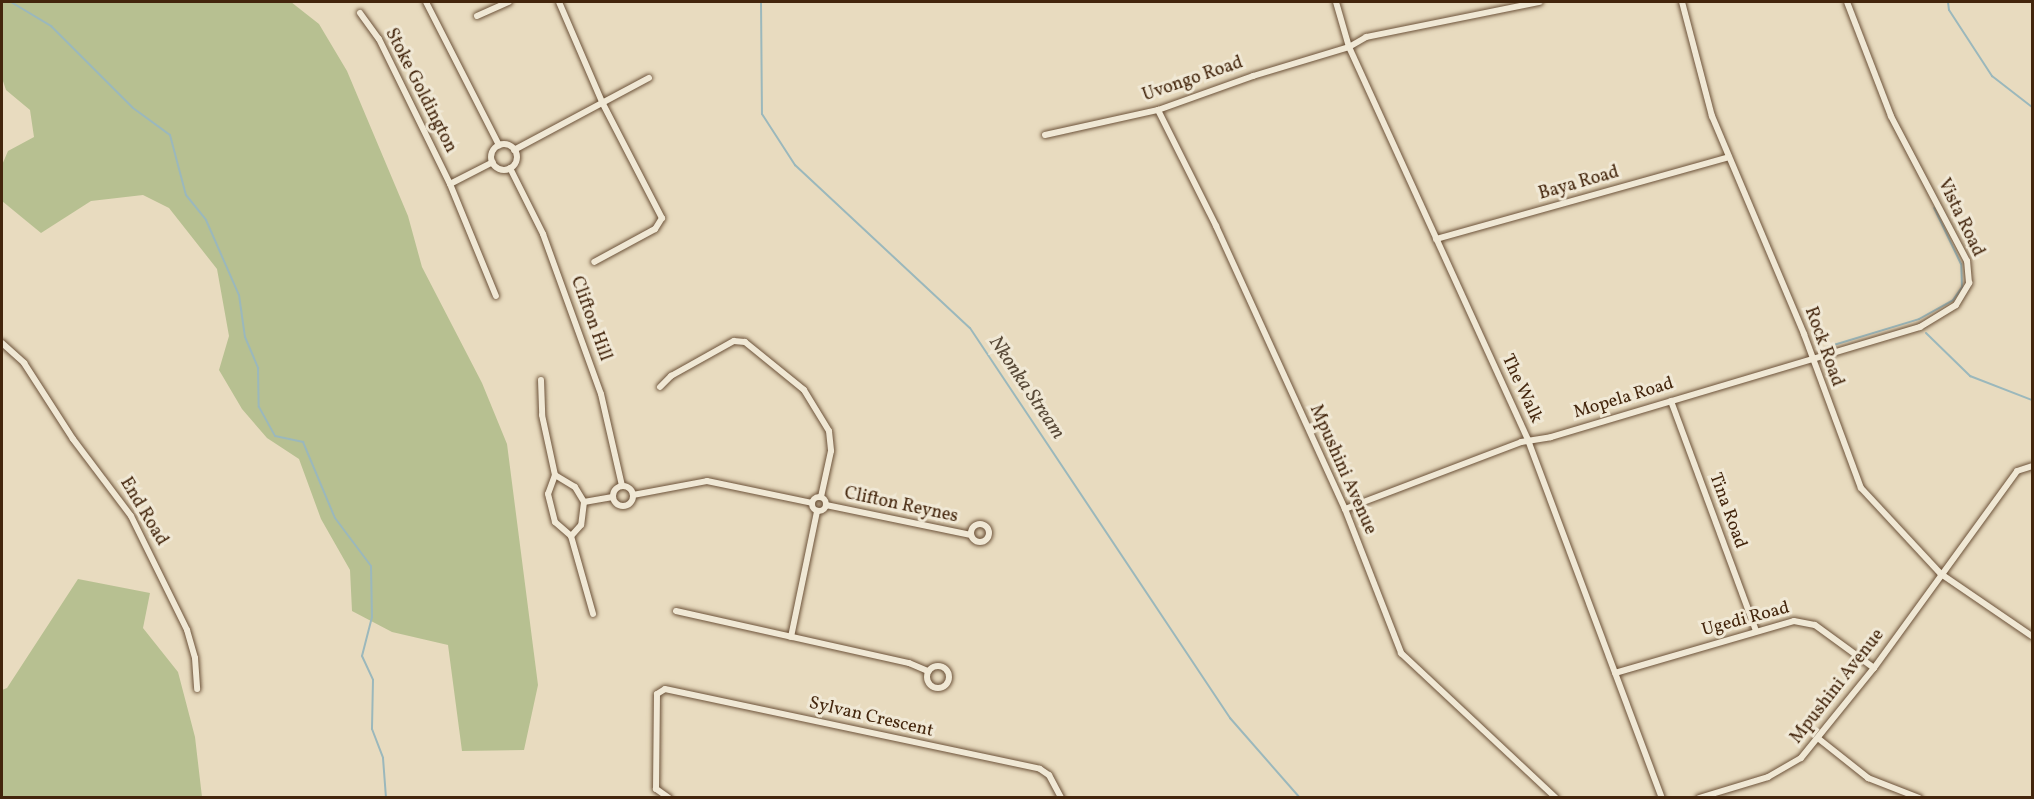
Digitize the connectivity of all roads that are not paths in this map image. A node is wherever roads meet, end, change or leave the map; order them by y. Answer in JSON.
{"nodes":[{"id":1,"x":426,"y":2,"type":"edge"},
{"id":2,"x":509,"y":2,"type":"edge"},
{"id":3,"x":559,"y":2,"type":"edge"},
{"id":4,"x":1336,"y":2,"type":"edge"},
{"id":5,"x":1539,"y":2,"type":"edge"},
{"id":6,"x":1682,"y":2,"type":"edge"},
{"id":7,"x":1848,"y":2,"type":"edge"},
{"id":8,"x":360,"y":13,"type":"dead end"},
{"id":9,"x":477,"y":16,"type":"dead end"},
{"id":10,"x":1349,"y":47,"type":"junction"},
{"id":11,"x":649,"y":78,"type":"dead end"},
{"id":12,"x":602,"y":102,"type":"junction"},
{"id":13,"x":1158,"y":110,"type":"junction"},
{"id":14,"x":1045,"y":135,"type":"dead end"},
{"id":15,"x":499,"y":145,"type":"junction"},
{"id":16,"x":514,"y":150,"type":"junction"},
{"id":17,"x":1730,"y":157,"type":"junction"},
{"id":18,"x":493,"y":162,"type":"junction"},
{"id":19,"x":510,"y":168,"type":"junction"},
{"id":20,"x":450,"y":184,"type":"junction"},
{"id":21,"x":1436,"y":239,"type":"junction"},
{"id":22,"x":594,"y":262,"type":"dead end"},
{"id":23,"x":496,"y":296,"type":"dead end"},
{"id":24,"x":2,"y":343,"type":"edge"},
{"id":25,"x":1813,"y":359,"type":"junction"},
{"id":26,"x":541,"y":380,"type":"dead end"},
{"id":27,"x":660,"y":387,"type":"dead end"},
{"id":28,"x":1671,"y":401,"type":"junction"},
{"id":29,"x":1528,"y":440,"type":"junction"},
{"id":30,"x":2032,"y":466,"type":"edge"},
{"id":31,"x":555,"y":475,"type":"junction"},
{"id":32,"x":622,"y":486,"type":"junction"},
{"id":33,"x":633,"y":495,"type":"junction"},
{"id":34,"x":613,"y":497,"type":"junction"},
{"id":35,"x":821,"y":497,"type":"junction"},
{"id":36,"x":585,"y":502,"type":"junction"},
{"id":37,"x":812,"y":503,"type":"junction"},
{"id":38,"x":826,"y":505,"type":"junction"},
{"id":39,"x":1345,"y":509,"type":"junction"},
{"id":40,"x":817,"y":511,"type":"junction"},
{"id":41,"x":971,"y":535,"type":"dead end"},
{"id":42,"x":571,"y":536,"type":"junction"},
{"id":43,"x":1941,"y":574,"type":"junction"},
{"id":44,"x":676,"y":610,"type":"dead end"},
{"id":45,"x":593,"y":614,"type":"dead end"},
{"id":46,"x":1756,"y":631,"type":"junction"},
{"id":47,"x":2032,"y":636,"type":"edge"},
{"id":48,"x":791,"y":637,"type":"junction"},
{"id":49,"x":1874,"y":668,"type":"junction"},
{"id":50,"x":928,"y":671,"type":"dead end"},
{"id":51,"x":1615,"y":673,"type":"junction"},
{"id":52,"x":197,"y":689,"type":"dead end"},
{"id":53,"x":1819,"y":739,"type":"junction"},
{"id":54,"x":656,"y":789,"type":"junction"},
{"id":55,"x":656,"y":798,"type":"edge"},
{"id":56,"x":669,"y":798,"type":"edge"},
{"id":57,"x":1061,"y":798,"type":"edge"},
{"id":58,"x":1556,"y":798,"type":"edge"},
{"id":59,"x":1662,"y":798,"type":"edge"},
{"id":60,"x":1699,"y":798,"type":"edge"},
{"id":61,"x":1919,"y":798,"type":"edge"}],
"edges":[{"from":1,"to":15,"type":"street"},
{"from":2,"to":9,"type":"street"},
{"from":3,"to":12,"type":"street"},
{"from":4,"to":10,"type":"street","name":"The Walk"},
{"from":5,"to":10,"type":"street","name":"Uvongo Road"},
{"from":6,"to":17,"type":"street","name":"Rock Road"},
{"from":7,"to":25,"type":"street","name":"Vista Road"},
{"from":8,"to":20,"type":"street","name":"Stoke Goldington"},
{"from":10,"to":13,"type":"street","name":"Uvongo Road"},
{"from":10,"to":21,"type":"street","name":"The Walk"},
{"from":11,"to":12,"type":"street"},
{"from":12,"to":16,"type":"street"},
{"from":12,"to":22,"type":"street"},
{"from":13,"to":14,"type":"street","name":"Uvongo Road"},
{"from":13,"to":39,"type":"street","name":"Mpushini Avenue"},
{"from":15,"to":16,"type":"street"},
{"from":15,"to":18,"type":"street"},
{"from":16,"to":19,"type":"street"},
{"from":17,"to":21,"type":"street","name":"Baya Road"},
{"from":17,"to":25,"type":"street","name":"Rock Road"},
{"from":18,"to":19,"type":"street"},
{"from":18,"to":20,"type":"street"},
{"from":19,"to":32,"type":"street","name":"Clifton Hill"},
{"from":20,"to":23,"type":"street","name":"Stoke Goldington"},
{"from":21,"to":29,"type":"street","name":"The Walk"},
{"from":24,"to":52,"type":"street","name":"End Road"},
{"from":25,"to":28,"type":"street","name":"Mopela Road"},
{"from":25,"to":43,"type":"street","name":"Rock Road"},
{"from":26,"to":31,"type":"street"},
{"from":27,"to":35,"type":"street","name":"Clifton Reynes"},
{"from":28,"to":29,"type":"street","name":"Mopela Road"},
{"from":28,"to":46,"type":"street","name":"Tina Road"},
{"from":29,"to":39,"type":"street","name":"Mopela Road"},
{"from":29,"to":51,"type":"street","name":"The Walk"},
{"from":30,"to":43,"type":"street","name":"Mpushini Avenue"},
{"from":31,"to":36,"type":"street"},
{"from":31,"to":42,"type":"street"},
{"from":32,"to":33,"type":"street"},
{"from":32,"to":34,"type":"street"},
{"from":33,"to":34,"type":"street"},
{"from":33,"to":37,"type":"street"},
{"from":34,"to":36,"type":"street"},
{"from":35,"to":37,"type":"street","name":"Clifton Reynes"},
{"from":35,"to":38,"type":"street","name":"Clifton Reynes"},
{"from":36,"to":42,"type":"street"},
{"from":37,"to":40,"type":"street","name":"Clifton Reynes"},
{"from":38,"to":40,"type":"street","name":"Clifton Reynes"},
{"from":38,"to":41,"type":"street","name":"Clifton Reynes"},
{"from":39,"to":58,"type":"street","name":"Mpushini Avenue"},
{"from":40,"to":48,"type":"street","name":"Clifton Reynes"},
{"from":42,"to":45,"type":"street"},
{"from":43,"to":47,"type":"street","name":"Rock Road"},
{"from":43,"to":49,"type":"street","name":"Mpushini Avenue"},
{"from":44,"to":48,"type":"street"},
{"from":46,"to":49,"type":"street","name":"Ugedi Road"},
{"from":46,"to":51,"type":"street","name":"Ugedi Road"},
{"from":48,"to":50,"type":"street"},
{"from":49,"to":53,"type":"street","name":"Mpushini Avenue"},
{"from":51,"to":59,"type":"street","name":"The Walk"},
{"from":53,"to":60,"type":"street","name":"Mpushini Avenue"},
{"from":53,"to":61,"type":"street"},
{"from":54,"to":55,"type":"street"},
{"from":54,"to":56,"type":"street"},
{"from":54,"to":57,"type":"street","name":"Sylvan Crescent"}]}
